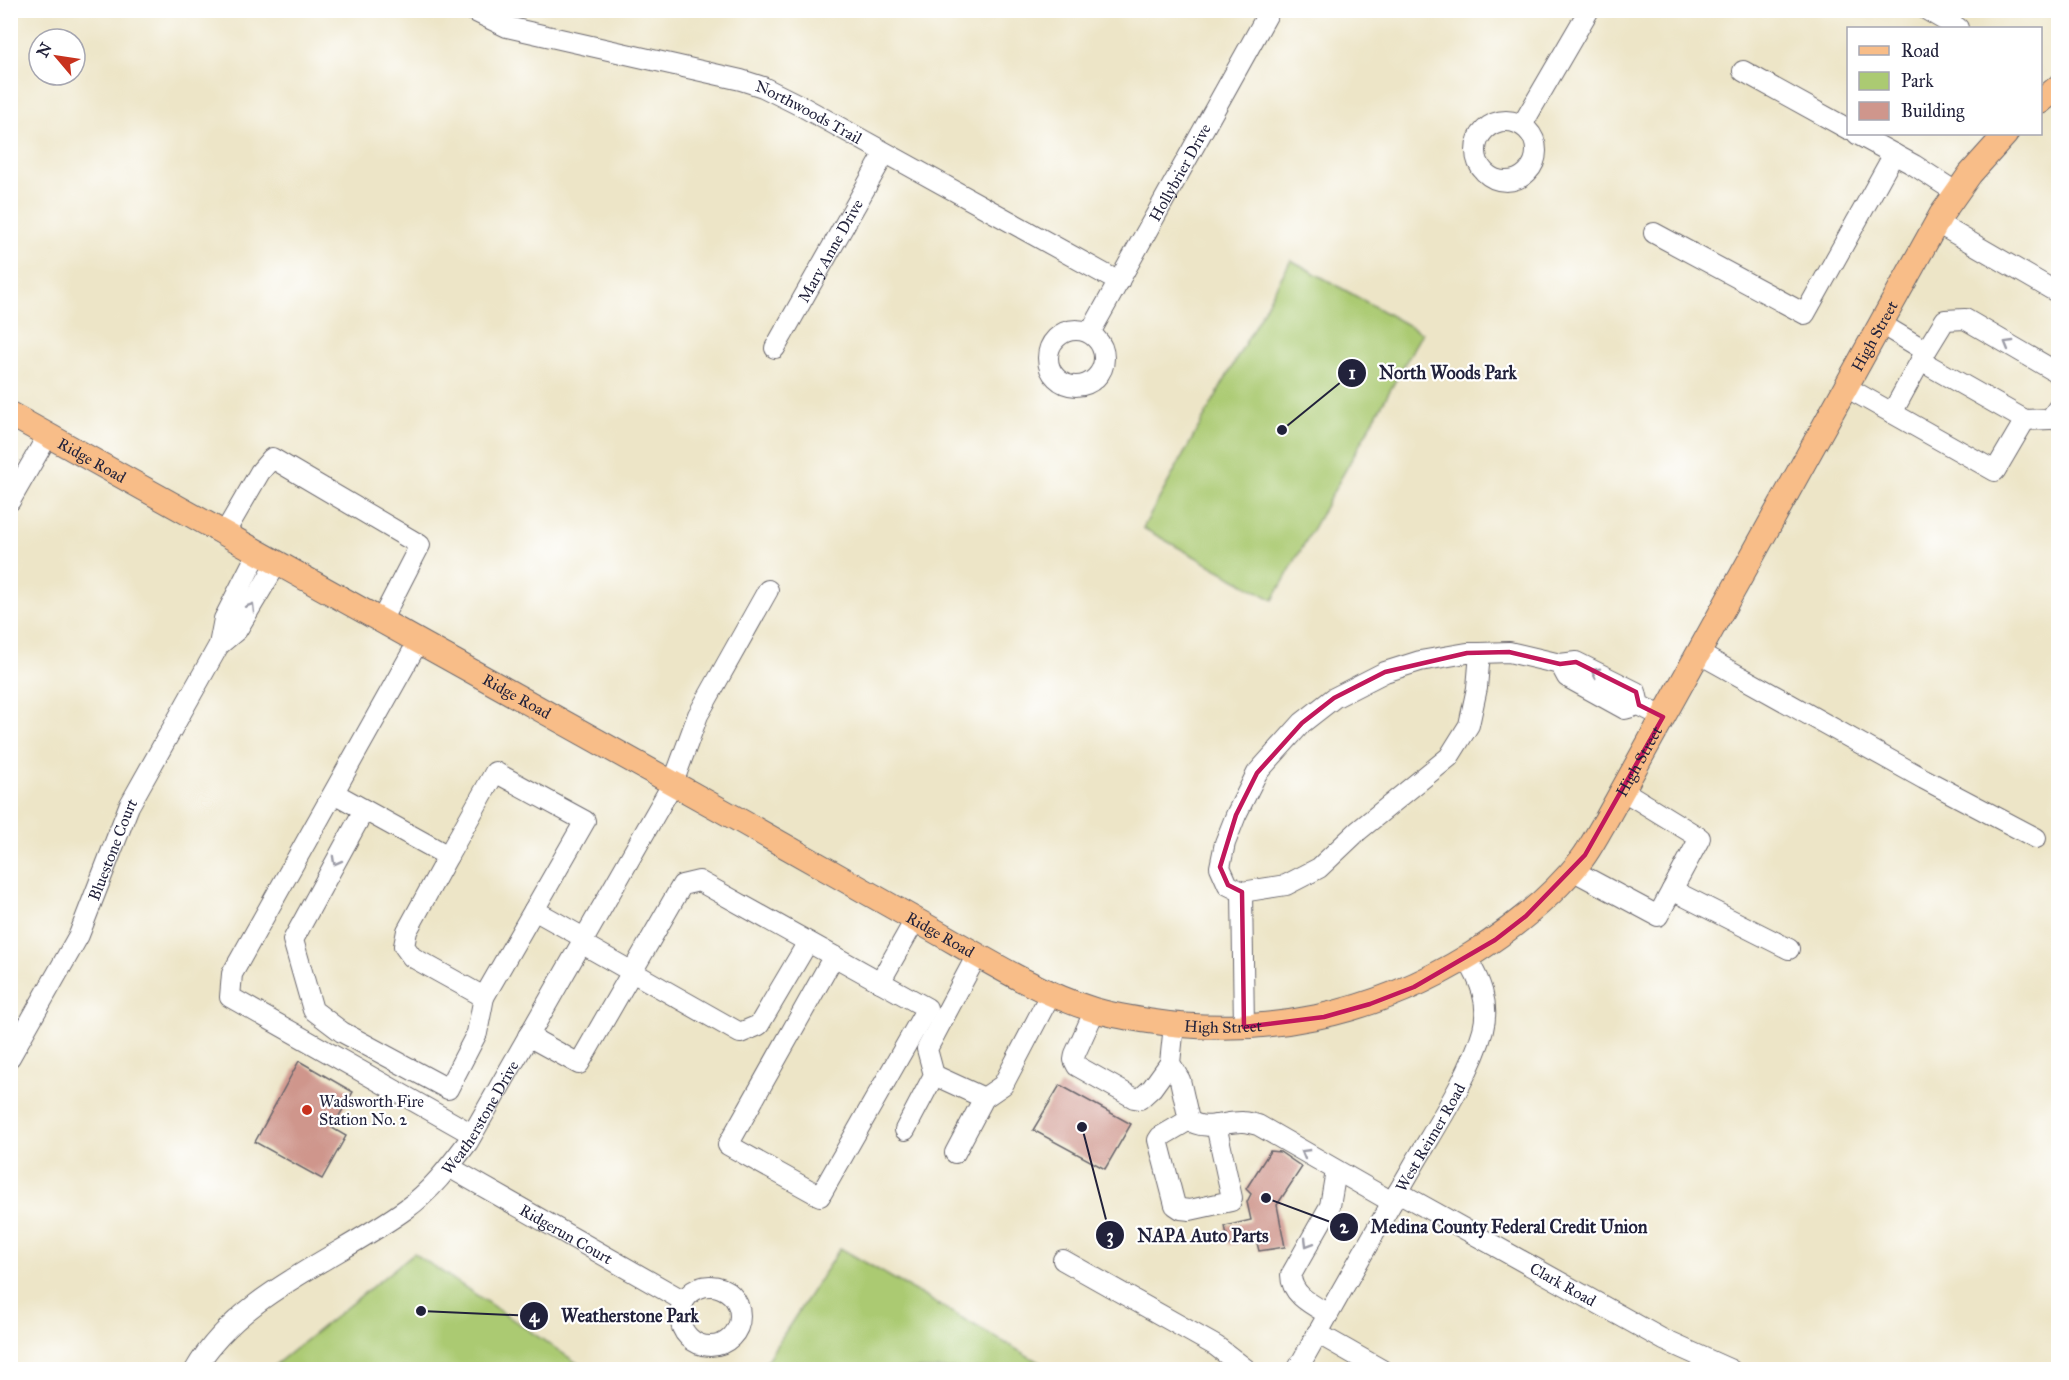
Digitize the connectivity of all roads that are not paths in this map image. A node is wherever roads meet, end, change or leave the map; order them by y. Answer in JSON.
{"nodes":[{"id":1,"x":472,"y":10,"type":"edge"},
{"id":2,"x":1270,"y":10,"type":"edge"},
{"id":3,"x":1589,"y":10,"type":"edge"},
{"id":4,"x":1928,"y":10,"type":"edge"},
{"id":5,"x":1956,"y":27,"type":"edge"},
{"id":6,"x":1743,"y":71,"type":"dead end"},
{"id":7,"x":1522,"y":125,"type":"dead end"},
{"id":8,"x":1847,"y":128,"type":"edge"},
{"id":9,"x":1859,"y":135,"type":"edge"},
{"id":10,"x":2005,"y":135,"type":"edge"},
{"id":11,"x":885,"y":153,"type":"junction"},
{"id":12,"x":1893,"y":154,"type":"junction"},
{"id":13,"x":1957,"y":192,"type":"junction"},
{"id":14,"x":1937,"y":223,"type":"junction"},
{"id":15,"x":1654,"y":233,"type":"dead end"},
{"id":16,"x":1119,"y":282,"type":"junction"},
{"id":17,"x":2058,"y":292,"type":"edge"},
{"id":18,"x":1881,"y":324,"type":"junction"},
{"id":19,"x":1090,"y":333,"type":"dead end"},
{"id":20,"x":775,"y":348,"type":"dead end"},
{"id":21,"x":1923,"y":356,"type":"junction"},
{"id":22,"x":2058,"y":373,"type":"edge"},
{"id":23,"x":1846,"y":387,"type":"junction"},
{"id":24,"x":2058,"y":408,"type":"edge"},
{"id":25,"x":1893,"y":413,"type":"junction"},
{"id":26,"x":10,"y":414,"type":"edge"},
{"id":27,"x":2025,"y":420,"type":"junction"},
{"id":28,"x":48,"y":435,"type":"junction"},
{"id":29,"x":10,"y":501,"type":"edge"},
{"id":30,"x":224,"y":534,"type":"junction"},
{"id":31,"x":267,"y":558,"type":"junction"},
{"id":32,"x":768,"y":590,"type":"dead end"},
{"id":33,"x":381,"y":621,"type":"junction"},
{"id":34,"x":418,"y":642,"type":"junction"},
{"id":35,"x":1480,"y":653,"type":"junction"},
{"id":36,"x":1698,"y":653,"type":"junction"},
{"id":37,"x":1663,"y":717,"type":"junction"},
{"id":38,"x":673,"y":783,"type":"junction"},
{"id":39,"x":1622,"y":790,"type":"junction"},
{"id":40,"x":334,"y":793,"type":"junction"},
{"id":41,"x":364,"y":810,"type":"junction"},
{"id":42,"x":2036,"y":838,"type":"dead end"},
{"id":43,"x":448,"y":856,"type":"junction"},
{"id":44,"x":1572,"y":870,"type":"junction"},
{"id":45,"x":1672,"y":890,"type":"junction"},
{"id":46,"x":1242,"y":892,"type":"junction"},
{"id":47,"x":534,"y":910,"type":"junction"},
{"id":48,"x":915,"y":920,"type":"junction"},
{"id":49,"x":583,"y":940,"type":"junction"},
{"id":50,"x":808,"y":942,"type":"junction"},
{"id":51,"x":1790,"y":949,"type":"dead end"},
{"id":52,"x":978,"y":955,"type":"junction"},
{"id":53,"x":834,"y":956,"type":"junction"},
{"id":54,"x":1466,"y":957,"type":"junction"},
{"id":55,"x":632,"y":972,"type":"junction"},
{"id":56,"x":1024,"y":981,"type":"joint"},
{"id":57,"x":880,"y":982,"type":"junction"},
{"id":58,"x":1051,"y":993,"type":"junction"},
{"id":59,"x":484,"y":997,"type":"junction"},
{"id":60,"x":1095,"y":1010,"type":"junction"},
{"id":61,"x":1174,"y":1025,"type":"junction"},
{"id":62,"x":1244,"y":1027,"type":"junction"},
{"id":63,"x":528,"y":1036,"type":"junction"},
{"id":64,"x":10,"y":1057,"type":"edge"},
{"id":65,"x":1170,"y":1063,"type":"junction"},
{"id":66,"x":934,"y":1075,"type":"junction"},
{"id":67,"x":984,"y":1098,"type":"junction"},
{"id":68,"x":1189,"y":1120,"type":"junction"},
{"id":69,"x":1216,"y":1125,"type":"junction"},
{"id":70,"x":905,"y":1130,"type":"dead end"},
{"id":71,"x":472,"y":1134,"type":"junction"},
{"id":72,"x":955,"y":1153,"type":"dead end"},
{"id":73,"x":449,"y":1167,"type":"junction"},
{"id":74,"x":1336,"y":1171,"type":"junction"},
{"id":75,"x":1395,"y":1197,"type":"junction"},
{"id":76,"x":1063,"y":1260,"type":"dead end"},
{"id":77,"x":684,"y":1301,"type":"dead end"},
{"id":78,"x":1328,"y":1314,"type":"junction"},
{"id":79,"x":1317,"y":1333,"type":"junction"},
{"id":80,"x":1380,"y":1369,"type":"edge"},
{"id":81,"x":195,"y":1370,"type":"edge"},
{"id":82,"x":1247,"y":1370,"type":"edge"},
{"id":83,"x":1297,"y":1370,"type":"edge"},
{"id":84,"x":1731,"y":1370,"type":"edge"}],
"edges":[{"from":1,"to":11,"type":"street","name":"Northwoods Trail"},
{"from":2,"to":16,"type":"street","name":"Hollybrier Drive"},
{"from":3,"to":7,"type":"street"},
{"from":4,"to":5,"type":"street"},
{"from":6,"to":8,"type":"street"},
{"from":9,"to":12,"type":"street"},
{"from":10,"to":13,"type":"main road","name":"High Street"},
{"from":11,"to":16,"type":"street","name":"Northwoods Trail"},
{"from":11,"to":20,"type":"street","name":"Mary Anne Drive"},
{"from":12,"to":13,"type":"street"},
{"from":12,"to":15,"type":"street"},
{"from":13,"to":14,"type":"main road","name":"High Street"},
{"from":14,"to":17,"type":"street"},
{"from":14,"to":18,"type":"main road","name":"High Street"},
{"from":16,"to":19,"type":"street","name":"Hollybrier Drive"},
{"from":18,"to":21,"type":"street"},
{"from":18,"to":23,"type":"main road","name":"High Street"},
{"from":22,"to":21,"type":"street","one_way":true},
{"from":21,"to":25,"type":"street"},
{"from":21,"to":27,"type":"street"},
{"from":23,"to":25,"type":"street"},
{"from":23,"to":36,"type":"main road","name":"High Street"},
{"from":24,"to":27,"type":"street"},
{"from":25,"to":27,"type":"street"},
{"from":26,"to":28,"type":"main road","name":"Ridge Road"},
{"from":28,"to":29,"type":"street"},
{"from":28,"to":30,"type":"main road","name":"Ridge Road"},
{"from":30,"to":31,"type":"main road","name":"Ridge Road"},
{"from":30,"to":33,"type":"street"},
{"from":31,"to":33,"type":"main road","name":"Ridge Road"},
{"from":31,"to":64,"type":"street","name":"Bluestone Court"},
{"from":32,"to":38,"type":"street","name":"Weatherstone Drive"},
{"from":33,"to":34,"type":"main road","name":"Ridge Road"},
{"from":34,"to":38,"type":"main road","name":"Ridge Road"},
{"from":34,"to":40,"type":"street"},
{"from":35,"to":37,"type":"street"},
{"from":35,"to":46,"type":"street"},
{"from":35,"to":46,"type":"street"},
{"from":36,"to":37,"type":"main road","name":"High Street"},
{"from":36,"to":42,"type":"street"},
{"from":37,"to":39,"type":"main road","name":"High Street"},
{"from":38,"to":48,"type":"main road","name":"Ridge Road"},
{"from":38,"to":49,"type":"street","name":"Weatherstone Drive"},
{"from":39,"to":44,"type":"main road","name":"High Street"},
{"from":39,"to":45,"type":"street"},
{"from":40,"to":41,"type":"street"},
{"from":40,"to":71,"type":"street"},
{"from":41,"to":43,"type":"street"},
{"from":41,"to":59,"type":"street","one_way":true},
{"from":43,"to":47,"type":"street"},
{"from":43,"to":59,"type":"street"},
{"from":44,"to":45,"type":"street"},
{"from":44,"to":54,"type":"main road","name":"High Street"},
{"from":45,"to":51,"type":"street"},
{"from":46,"to":62,"type":"street"},
{"from":47,"to":49,"type":"street"},
{"from":47,"to":59,"type":"street"},
{"from":48,"to":52,"type":"main road","name":"Ridge Road"},
{"from":48,"to":57,"type":"street"},
{"from":49,"to":55,"type":"street"},
{"from":49,"to":63,"type":"street","name":"Weatherstone Drive"},
{"from":50,"to":53,"type":"street"},
{"from":50,"to":55,"type":"street"},
{"from":50,"to":55,"type":"street"},
{"from":52,"to":56,"type":"main road","name":"Ridge Road"},
{"from":52,"to":66,"type":"street"},
{"from":53,"to":57,"type":"street"},
{"from":53,"to":57,"type":"street"},
{"from":54,"to":62,"type":"main road","name":"High Street"},
{"from":54,"to":75,"type":"street","name":"West Reimer Road"},
{"from":55,"to":63,"type":"street"},
{"from":56,"to":58,"type":"main road","name":"High Street"},
{"from":58,"to":60,"type":"main road","name":"High Street"},
{"from":58,"to":67,"type":"street"},
{"from":60,"to":61,"type":"main road","name":"High Street"},
{"from":60,"to":65,"type":"street"},
{"from":61,"to":62,"type":"main road","name":"High Street"},
{"from":61,"to":65,"type":"street"},
{"from":63,"to":71,"type":"street","name":"Weatherstone Drive"},
{"from":65,"to":68,"type":"street"},
{"from":66,"to":67,"type":"street"},
{"from":66,"to":70,"type":"street"},
{"from":67,"to":72,"type":"street"},
{"from":68,"to":69,"type":"street","name":"Clark Road"},
{"from":68,"to":69,"type":"street"},
{"from":74,"to":69,"type":"street","name":"Clark Road","one_way":true},
{"from":71,"to":73,"type":"street","name":"Weatherstone Drive"},
{"from":73,"to":77,"type":"street","name":"Ridgerun Court"},
{"from":73,"to":81,"type":"street","name":"Weatherstone Drive"},
{"from":74,"to":75,"type":"street","name":"Clark Road"},
{"from":74,"to":78,"type":"street","one_way":true},
{"from":75,"to":78,"type":"street","name":"West Reimer Road"},
{"from":75,"to":84,"type":"street","name":"Clark Road"},
{"from":76,"to":82,"type":"street"},
{"from":78,"to":79,"type":"street","name":"West Reimer Road"},
{"from":79,"to":80,"type":"street"},
{"from":79,"to":83,"type":"street","name":"West Reimer Road"}]}
